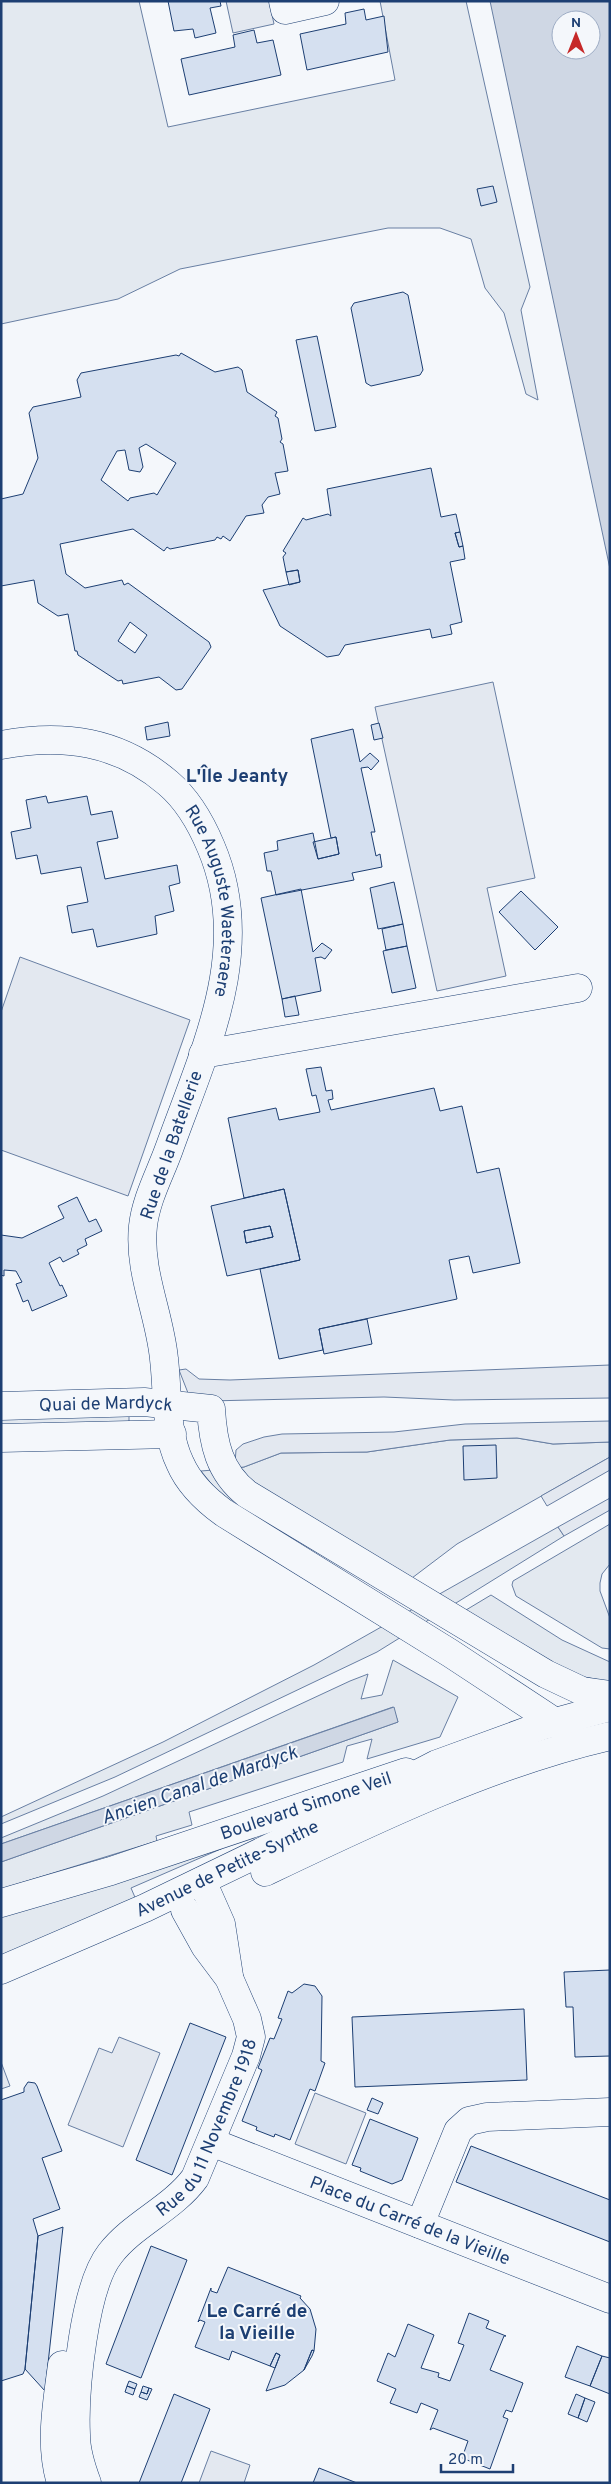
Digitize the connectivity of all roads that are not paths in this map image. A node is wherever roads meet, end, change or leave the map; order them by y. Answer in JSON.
{"nodes":[{"id":1,"x":283,"y":1,"type":"edge"},
{"id":2,"x":325,"y":1,"type":"edge"},
{"id":3,"x":1,"y":745,"type":"edge"},
{"id":4,"x":578,"y":988,"type":"dead end"},
{"id":5,"x":204,"y":1054,"type":"junction"},
{"id":6,"x":169,"y":1404,"type":"junction"},
{"id":7,"x":1,"y":1406,"type":"edge"},
{"id":8,"x":172,"y":1434,"type":"junction"},
{"id":9,"x":1,"y":1438,"type":"edge"},
{"id":10,"x":610,"y":1695,"type":"edge"},
{"id":11,"x":610,"y":1706,"type":"edge"},
{"id":12,"x":554,"y":1722,"type":"junction"},
{"id":13,"x":604,"y":1738,"type":"edge"},
{"id":14,"x":448,"y":1760,"type":"junction"},
{"id":15,"x":206,"y":1890,"type":"junction"},
{"id":16,"x":1,"y":1903,"type":"edge"},
{"id":17,"x":185,"y":1910,"type":"junction"},
{"id":18,"x":1,"y":1970,"type":"edge"},
{"id":19,"x":229,"y":1978,"type":"junction"},
{"id":20,"x":1,"y":1990,"type":"edge"},
{"id":21,"x":610,"y":2112,"type":"edge"},
{"id":22,"x":211,"y":2142,"type":"junction"},
{"id":23,"x":420,"y":2224,"type":"junction"},
{"id":24,"x":109,"y":2255,"type":"junction"},
{"id":25,"x":610,"y":2299,"type":"edge"},
{"id":26,"x":61,"y":2483,"type":"edge"},
{"id":27,"x":87,"y":2483,"type":"edge"}],
"edges":[{"from":1,"to":2,"type":"street"},
{"from":3,"to":5,"type":"street","name":"Rue Auguste Waeteraere"},
{"from":4,"to":5,"type":"street","name":"Rue de la Batellerie"},
{"from":5,"to":6,"type":"street","name":"Rue de la Batellerie"},
{"from":6,"to":7,"type":"street","name":"Quai de Mardyck"},
{"from":6,"to":8,"type":"street","name":"Rue de la Batellerie"},
{"from":6,"to":10,"type":"street","name":"Quai de Mardyck"},
{"from":8,"to":9,"type":"street","name":"Quai de Mardyck"},
{"from":8,"to":12,"type":"street","name":"Rue de la Batellerie"},
{"from":11,"to":12,"type":"street","name":"Boulevard Simone Veil"},
{"from":12,"to":13,"type":"street","name":"Rue de la Batellerie"},
{"from":12,"to":14,"type":"street","name":"Boulevard Simone Veil"},
{"from":13,"to":15,"type":"street","name":"Boulevard Simone Veil"},
{"from":14,"to":15,"type":"street","name":"Avenue de Petite-Synthe"},
{"from":14,"to":16,"type":"street","name":"Boulevard Simone Veil"},
{"from":15,"to":17,"type":"street","name":"Boulevard Simone Veil"},
{"from":15,"to":18,"type":"street","name":"Avenue de Petite-Synthe"},
{"from":15,"to":19,"type":"street","name":"Rue du 11 Novembre 1918"},
{"from":17,"to":19,"type":"street","name":"Rue du 11 Novembre 1918"},
{"from":17,"to":20,"type":"street","name":"Avenue de Petite-Synthe"},
{"from":19,"to":22,"type":"street","name":"Rue du 11 Novembre 1918"},
{"from":21,"to":23,"type":"street"},
{"from":22,"to":23,"type":"street","name":"Place du Carré de la Vieille"},
{"from":22,"to":24,"type":"street","name":"Rue du 11 Novembre 1918"},
{"from":23,"to":25,"type":"street","name":"Place du Carré de la Vieille"},
{"from":24,"to":26,"type":"street","name":"Rue du 11 Novembre 1918"},
{"from":24,"to":27,"type":"street","name":"Rue du 11 Novembre 1918"}]}
